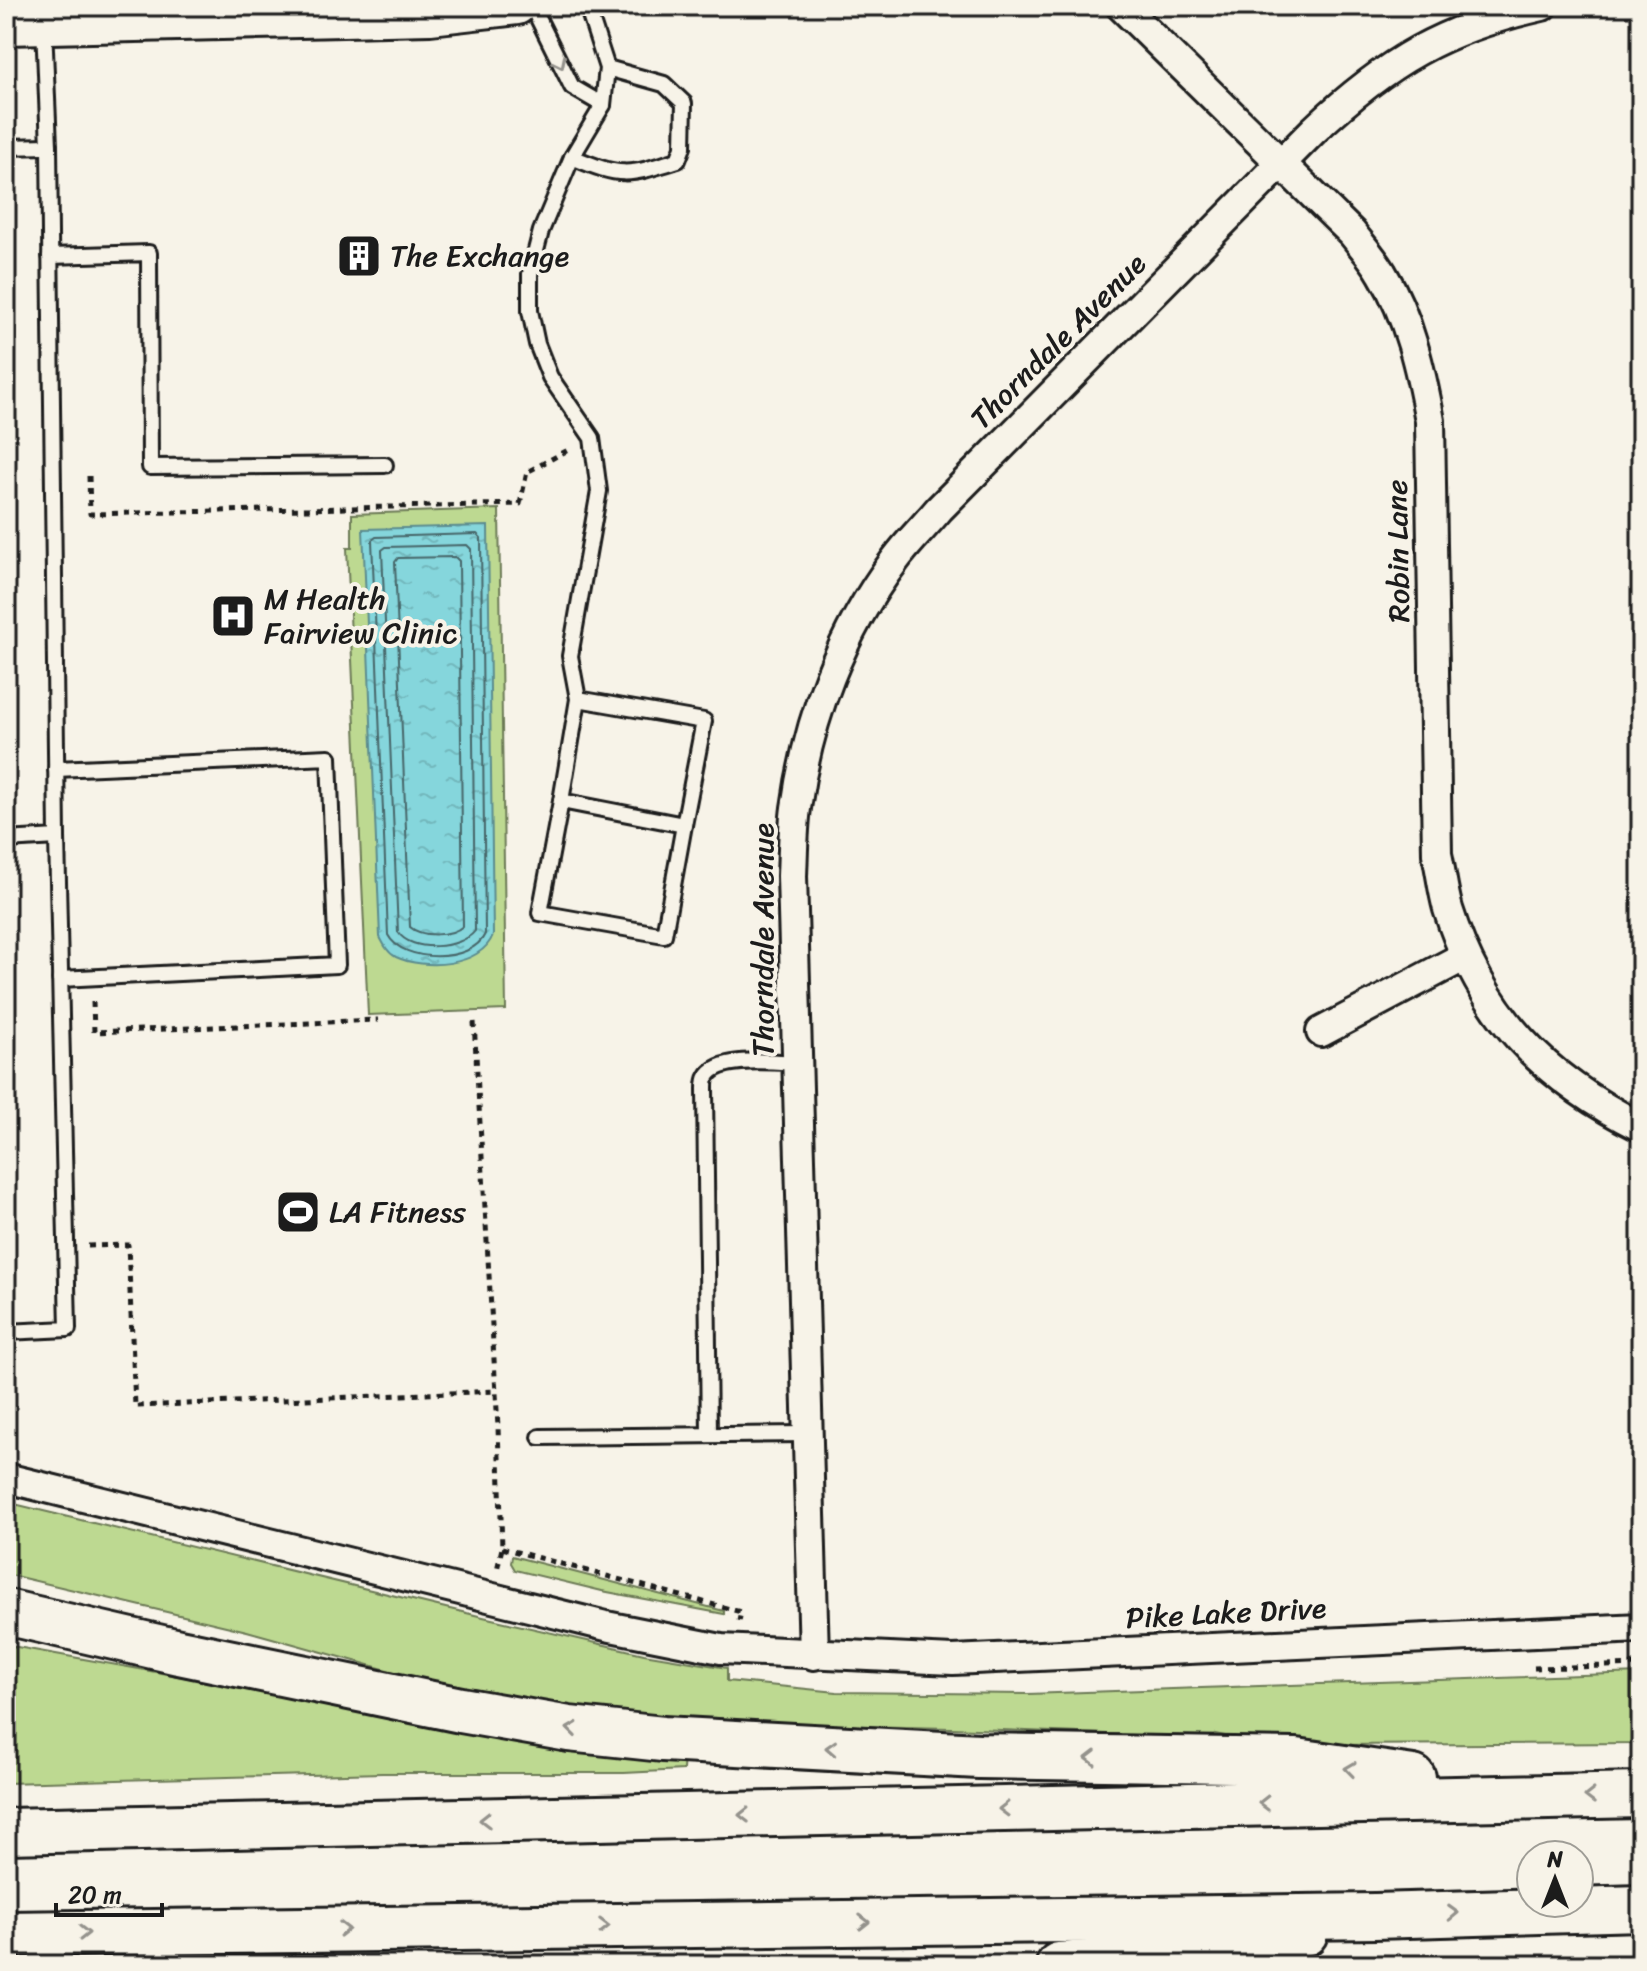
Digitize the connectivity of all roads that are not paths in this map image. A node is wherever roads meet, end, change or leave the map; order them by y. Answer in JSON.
{"nodes":[{"id":1,"x":517,"y":6,"type":"edge"},
{"id":2,"x":532,"y":6,"type":"edge"},
{"id":3,"x":587,"y":6,"type":"edge"},
{"id":4,"x":1121,"y":6,"type":"edge"},
{"id":5,"x":1542,"y":6,"type":"edge"},
{"id":6,"x":300,"y":13,"type":"edge"},
{"id":7,"x":6,"y":26,"type":"edge"},
{"id":8,"x":44,"y":26,"type":"junction"},
{"id":9,"x":607,"y":68,"type":"junction"},
{"id":10,"x":603,"y":105,"type":"junction"},
{"id":11,"x":49,"y":146,"type":"junction"},
{"id":12,"x":6,"y":147,"type":"edge"},
{"id":13,"x":572,"y":157,"type":"junction"},
{"id":14,"x":1282,"y":164,"type":"junction"},
{"id":15,"x":50,"y":256,"type":"junction"},
{"id":16,"x":385,"y":465,"type":"dead end"},
{"id":17,"x":578,"y":699,"type":"junction"},
{"id":18,"x":56,"y":769,"type":"junction"},
{"id":19,"x":561,"y":801,"type":"junction"},
{"id":20,"x":684,"y":825,"type":"junction"},
{"id":21,"x":57,"y":837,"type":"junction"},
{"id":22,"x":6,"y":840,"type":"edge"},
{"id":23,"x":1465,"y":956,"type":"junction"},
{"id":24,"x":60,"y":979,"type":"junction"},
{"id":25,"x":1321,"y":1032,"type":"dead end"},
{"id":26,"x":798,"y":1063,"type":"junction"},
{"id":27,"x":1641,"y":1127,"type":"edge"},
{"id":28,"x":6,"y":1332,"type":"edge"},
{"id":29,"x":808,"y":1434,"type":"junction"},
{"id":30,"x":709,"y":1435,"type":"junction"},
{"id":31,"x":540,"y":1437,"type":"dead end"},
{"id":32,"x":6,"y":1478,"type":"edge"},
{"id":33,"x":6,"y":1612,"type":"edge"},
{"id":34,"x":1641,"y":1628,"type":"edge"},
{"id":35,"x":814,"y":1655,"type":"junction"},
{"id":36,"x":1641,"y":1795,"type":"edge"},
{"id":37,"x":1538,"y":1796,"type":"junction"},
{"id":38,"x":6,"y":1831,"type":"edge"},
{"id":39,"x":1641,"y":1908,"type":"edge"},
{"id":40,"x":1375,"y":1916,"type":"junction"},
{"id":41,"x":6,"y":1934,"type":"edge"},
{"id":42,"x":1059,"y":1965,"type":"edge"}],
"edges":[{"from":1,"to":6,"type":"street"},
{"from":2,"to":10,"type":"lane","one_way":true},
{"from":3,"to":9,"type":"lane"},
{"from":4,"to":14,"type":"street","name":"Robin Lane"},
{"from":5,"to":14,"type":"street","name":"Thorndale Avenue"},
{"from":6,"to":8,"type":"street"},
{"from":7,"to":8,"type":"street"},
{"from":8,"to":11,"type":"lane"},
{"from":9,"to":10,"type":"lane"},
{"from":9,"to":13,"type":"lane"},
{"from":10,"to":13,"type":"lane"},
{"from":11,"to":12,"type":"lane"},
{"from":11,"to":15,"type":"lane"},
{"from":13,"to":17,"type":"lane"},
{"from":14,"to":23,"type":"street","name":"Robin Lane"},
{"from":14,"to":26,"type":"street","name":"Thorndale Avenue"},
{"from":15,"to":16,"type":"lane"},
{"from":15,"to":18,"type":"lane"},
{"from":17,"to":19,"type":"lane"},
{"from":17,"to":20,"type":"lane"},
{"from":18,"to":21,"type":"lane"},
{"from":18,"to":24,"type":"lane"},
{"from":19,"to":20,"type":"lane"},
{"from":19,"to":20,"type":"lane"},
{"from":21,"to":22,"type":"lane"},
{"from":21,"to":24,"type":"lane"},
{"from":23,"to":25,"type":"street"},
{"from":23,"to":27,"type":"street","name":"Robin Lane"},
{"from":24,"to":28,"type":"lane"},
{"from":26,"to":29,"type":"street","name":"Thorndale Avenue"},
{"from":26,"to":30,"type":"lane"},
{"from":29,"to":30,"type":"lane"},
{"from":29,"to":35,"type":"street","name":"Thorndale Avenue"},
{"from":30,"to":31,"type":"lane"},
{"from":32,"to":35,"type":"street","name":"Pike Lake Drive"},
{"from":37,"to":33,"type":"highway","one_way":true},
{"from":34,"to":35,"type":"street","name":"Pike Lake Drive"},
{"from":36,"to":37,"type":"highway","one_way":true},
{"from":37,"to":38,"type":"highway","one_way":true},
{"from":40,"to":39,"type":"highway","one_way":true},
{"from":41,"to":40,"type":"highway","one_way":true},
{"from":40,"to":42,"type":"highway"}]}
